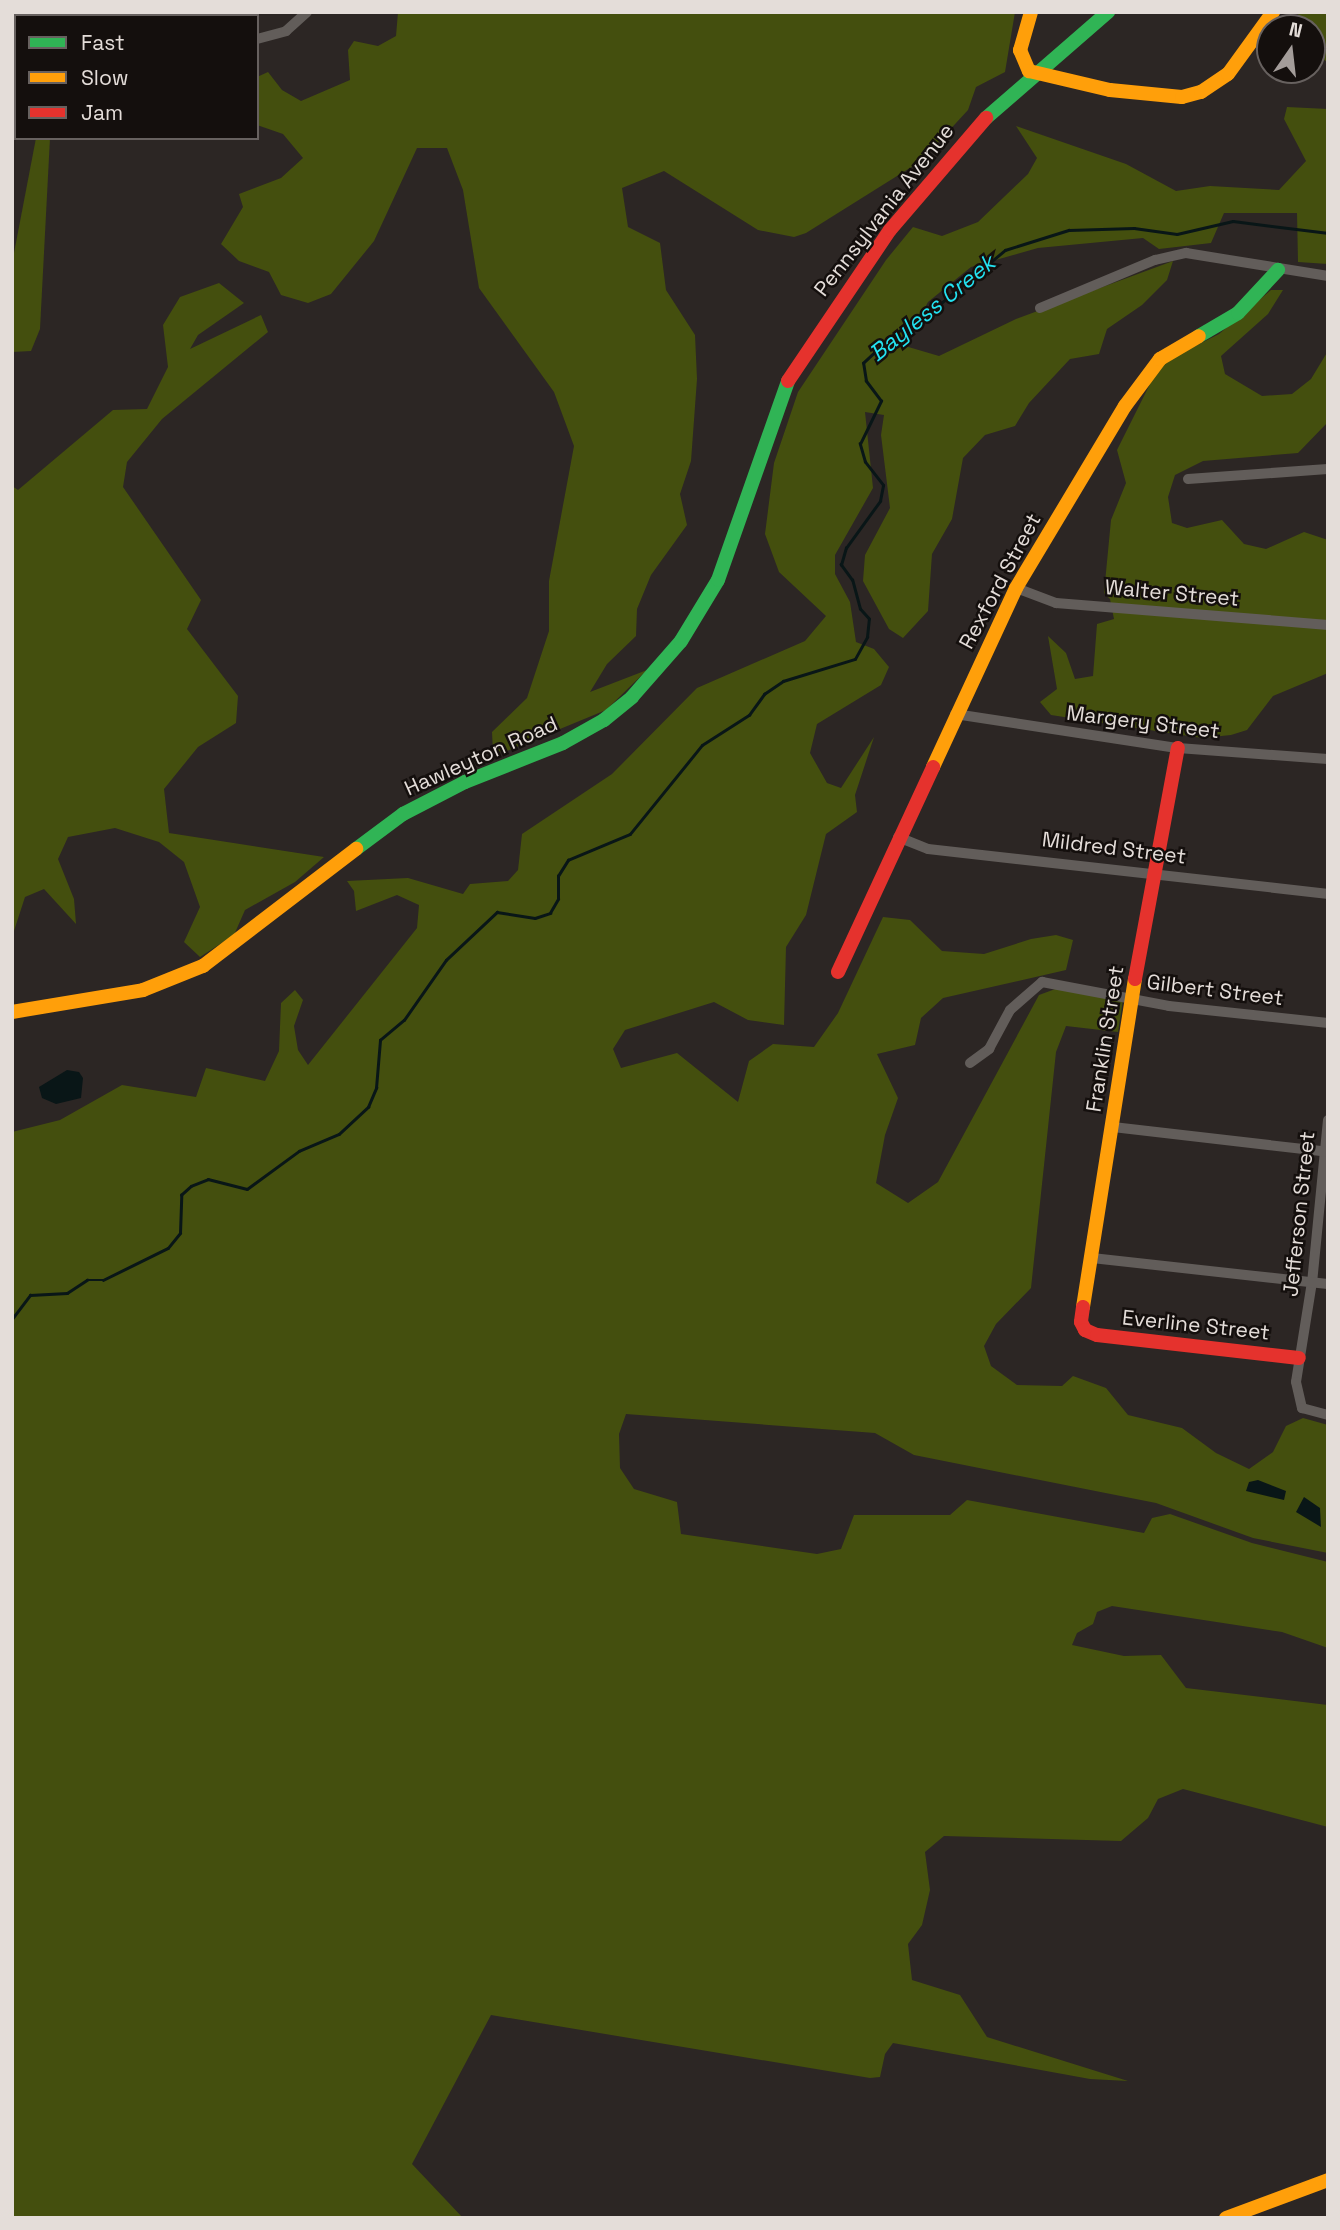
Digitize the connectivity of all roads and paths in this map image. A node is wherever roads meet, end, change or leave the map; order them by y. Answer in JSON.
{"nodes":[{"id":1,"x":307,"y":12,"type":"edge"},
{"id":2,"x":1031,"y":12,"type":"edge"},
{"id":3,"x":1108,"y":12,"type":"edge"},
{"id":4,"x":1273,"y":12,"type":"edge"},
{"id":5,"x":259,"y":38,"type":"edge"},
{"id":6,"x":1033,"y":74,"type":"junction"},
{"id":7,"x":1278,"y":271,"type":"junction"},
{"id":8,"x":1328,"y":276,"type":"edge"},
{"id":9,"x":1040,"y":309,"type":"dead end"},
{"id":10,"x":1328,"y":469,"type":"edge"},
{"id":11,"x":753,"y":478,"type":"joint"},
{"id":12,"x":1188,"y":479,"type":"dead end"},
{"id":13,"x":1016,"y":588,"type":"junction"},
{"id":14,"x":1328,"y":625,"type":"edge"},
{"id":15,"x":956,"y":713,"type":"junction"},
{"id":16,"x":1178,"y":748,"type":"junction"},
{"id":17,"x":1328,"y":759,"type":"edge"},
{"id":18,"x":898,"y":837,"type":"junction"},
{"id":19,"x":1155,"y":872,"type":"junction"},
{"id":20,"x":1328,"y":894,"type":"edge"},
{"id":21,"x":838,"y":972,"type":"dead end"},
{"id":22,"x":1135,"y":999,"type":"junction"},
{"id":23,"x":12,"y":1012,"type":"edge"},
{"id":24,"x":1328,"y":1023,"type":"edge"},
{"id":25,"x":970,"y":1063,"type":"dead end"},
{"id":26,"x":1328,"y":1120,"type":"edge"},
{"id":27,"x":1113,"y":1128,"type":"junction"},
{"id":28,"x":1326,"y":1152,"type":"edge"},
{"id":29,"x":1092,"y":1258,"type":"junction"},
{"id":30,"x":1312,"y":1282,"type":"junction"},
{"id":31,"x":1328,"y":1284,"type":"edge"},
{"id":32,"x":1090,"y":1332,"type":"joint"},
{"id":33,"x":1299,"y":1358,"type":"junction"},
{"id":34,"x":1328,"y":1415,"type":"edge"},
{"id":35,"x":1328,"y":2180,"type":"edge"},
{"id":36,"x":1226,"y":2218,"type":"edge"}],
"edges":[{"from":1,"to":5,"type":"street"},
{"from":2,"to":6,"type":"street"},
{"from":3,"to":6,"type":"street","name":"Pennsylvania Avenue"},
{"from":4,"to":6,"type":"street"},
{"from":6,"to":11,"type":"street","name":"Pennsylvania Avenue"},
{"from":7,"to":8,"type":"street"},
{"from":7,"to":9,"type":"street"},
{"from":7,"to":13,"type":"street","name":"Rexford Street"},
{"from":10,"to":12,"type":"street"},
{"from":11,"to":23,"type":"street","name":"Hawleyton Road"},
{"from":13,"to":14,"type":"street","name":"Walter Street"},
{"from":13,"to":15,"type":"street","name":"Rexford Street"},
{"from":15,"to":16,"type":"street","name":"Margery Street"},
{"from":15,"to":18,"type":"street","name":"Rexford Street"},
{"from":16,"to":17,"type":"street","name":"Margery Street"},
{"from":16,"to":19,"type":"street","name":"Franklin Street"},
{"from":18,"to":19,"type":"street","name":"Mildred Street"},
{"from":18,"to":21,"type":"street","name":"Rexford Street"},
{"from":19,"to":20,"type":"street","name":"Mildred Street"},
{"from":19,"to":22,"type":"street","name":"Franklin Street"},
{"from":22,"to":24,"type":"street","name":"Gilbert Street"},
{"from":22,"to":25,"type":"street","name":"Gilbert Street"},
{"from":22,"to":27,"type":"street","name":"Franklin Street"},
{"from":26,"to":28,"type":"street","name":"Jefferson Street"},
{"from":27,"to":28,"type":"street"},
{"from":27,"to":29,"type":"street","name":"Franklin Street"},
{"from":28,"to":30,"type":"street","name":"Jefferson Street"},
{"from":29,"to":30,"type":"street"},
{"from":29,"to":32,"type":"street","name":"Franklin Street"},
{"from":30,"to":31,"type":"street"},
{"from":30,"to":33,"type":"street","name":"Jefferson Street"},
{"from":32,"to":33,"type":"street","name":"Everline Street"},
{"from":33,"to":34,"type":"street","name":"Jefferson Street"},
{"from":35,"to":36,"type":"street"}]}
